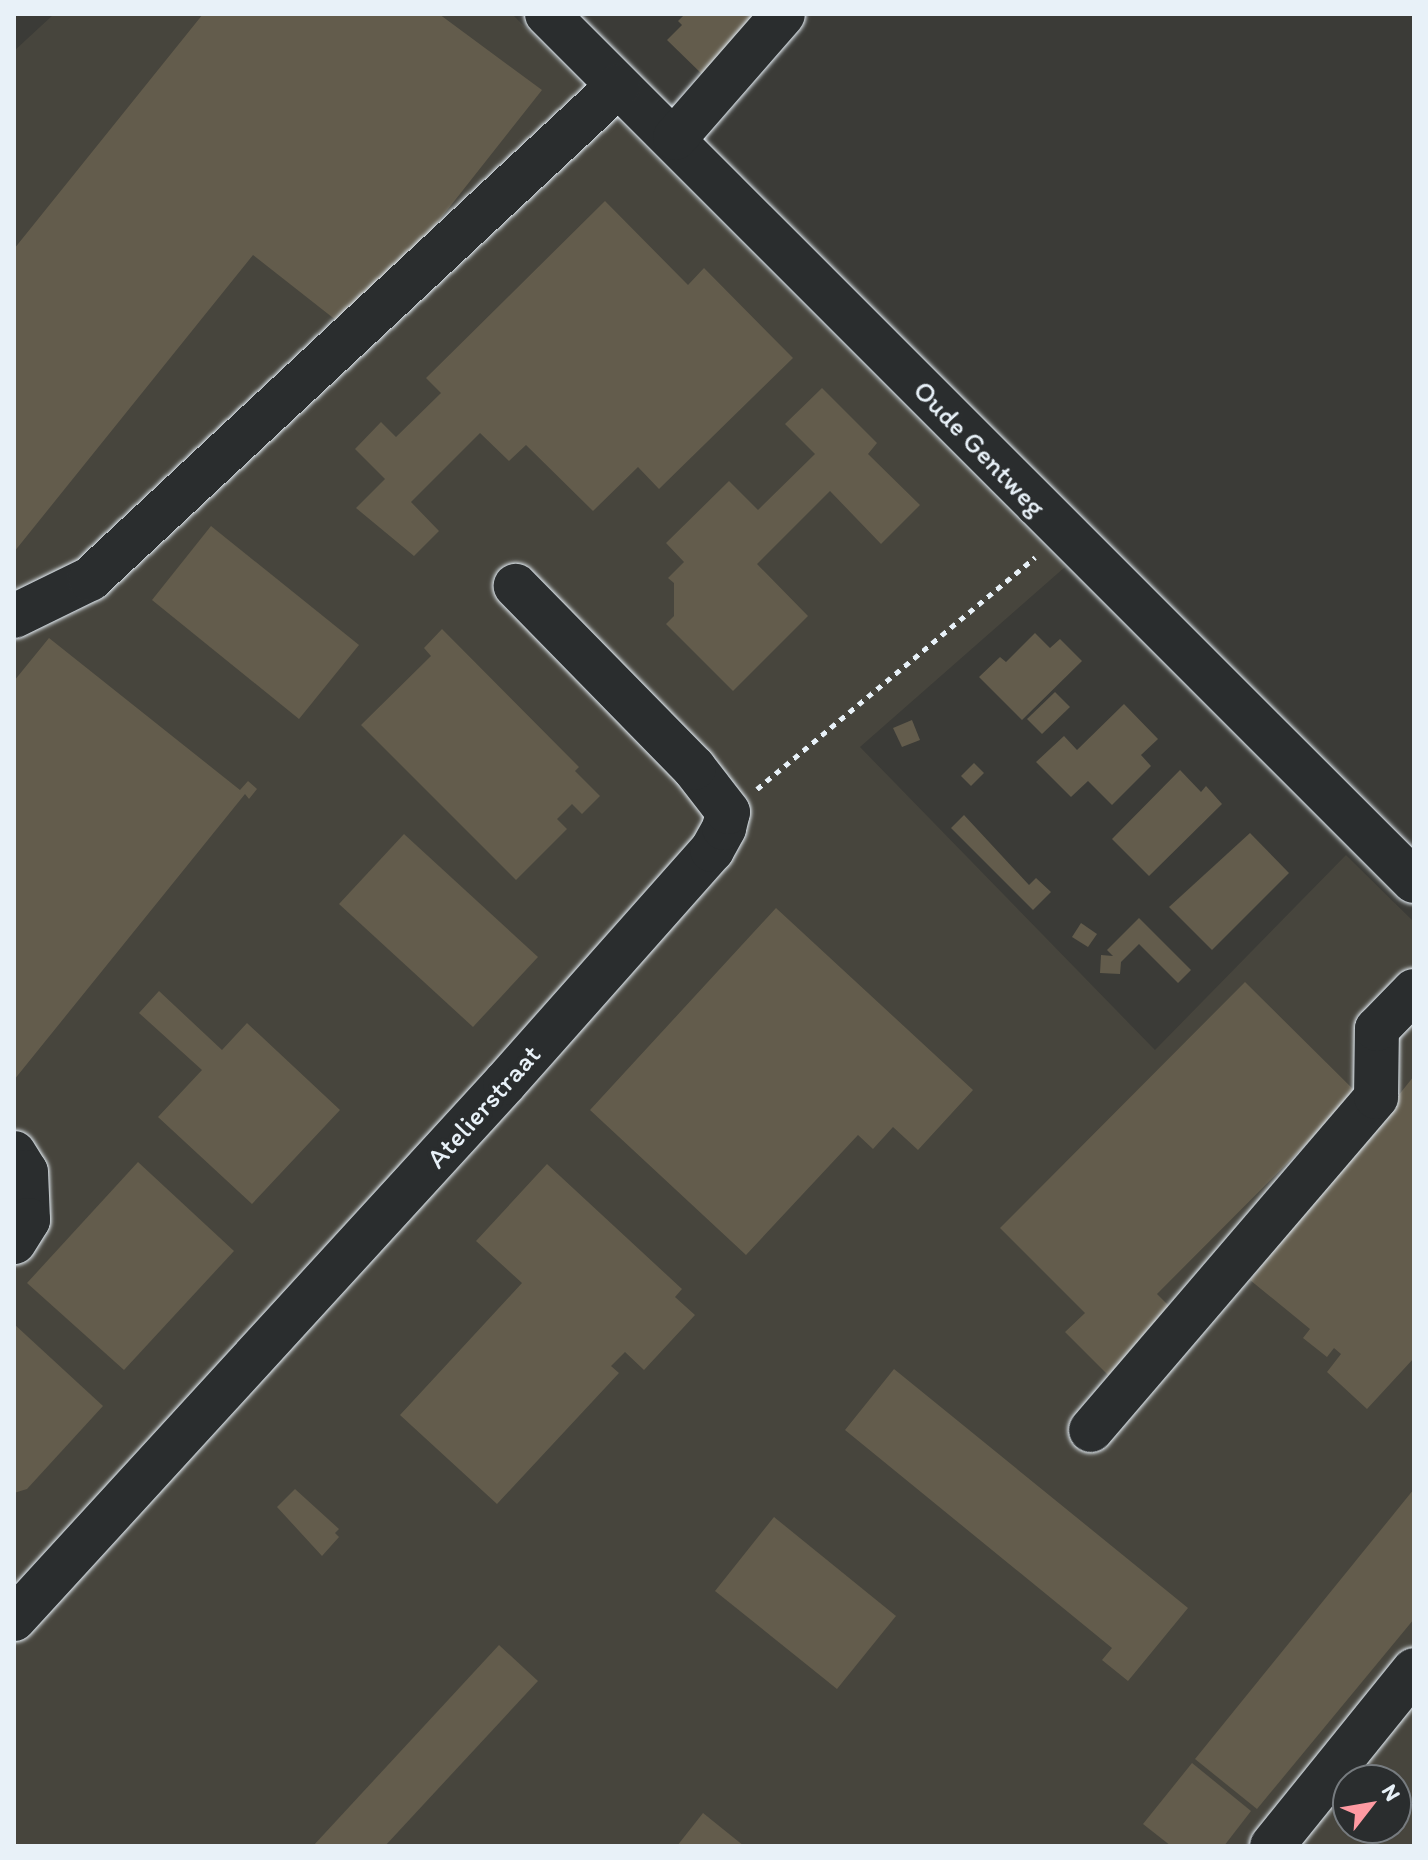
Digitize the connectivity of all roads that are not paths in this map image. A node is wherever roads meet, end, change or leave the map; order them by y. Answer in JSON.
{"nodes":[{"id":1,"x":547,"y":14,"type":"edge"},
{"id":2,"x":783,"y":14,"type":"edge"},
{"id":3,"x":618,"y":86,"type":"junction"},
{"id":4,"x":675,"y":138,"type":"junction"},
{"id":5,"x":516,"y":586,"type":"dead end"},
{"id":6,"x":14,"y":616,"type":"edge"},
{"id":7,"x":1414,"y":881,"type":"edge"},
{"id":8,"x":1414,"y":991,"type":"edge"},
{"id":9,"x":14,"y":1153,"type":"edge"},
{"id":10,"x":14,"y":1242,"type":"edge"},
{"id":11,"x":1091,"y":1430,"type":"dead end"},
{"id":12,"x":14,"y":1619,"type":"edge"},
{"id":13,"x":1414,"y":1670,"type":"edge"},
{"id":14,"x":1272,"y":1846,"type":"edge"}],
"edges":[{"from":1,"to":3,"type":"street","name":"Oude Gentweg"},
{"from":2,"to":4,"type":"street"},
{"from":3,"to":4,"type":"street","name":"Oude Gentweg"},
{"from":3,"to":6,"type":"street"},
{"from":4,"to":7,"type":"street","name":"Oude Gentweg"},
{"from":5,"to":12,"type":"street","name":"Atelierstraat"},
{"from":8,"to":11,"type":"street"},
{"from":9,"to":10,"type":"street"},
{"from":13,"to":14,"type":"street"}]}
